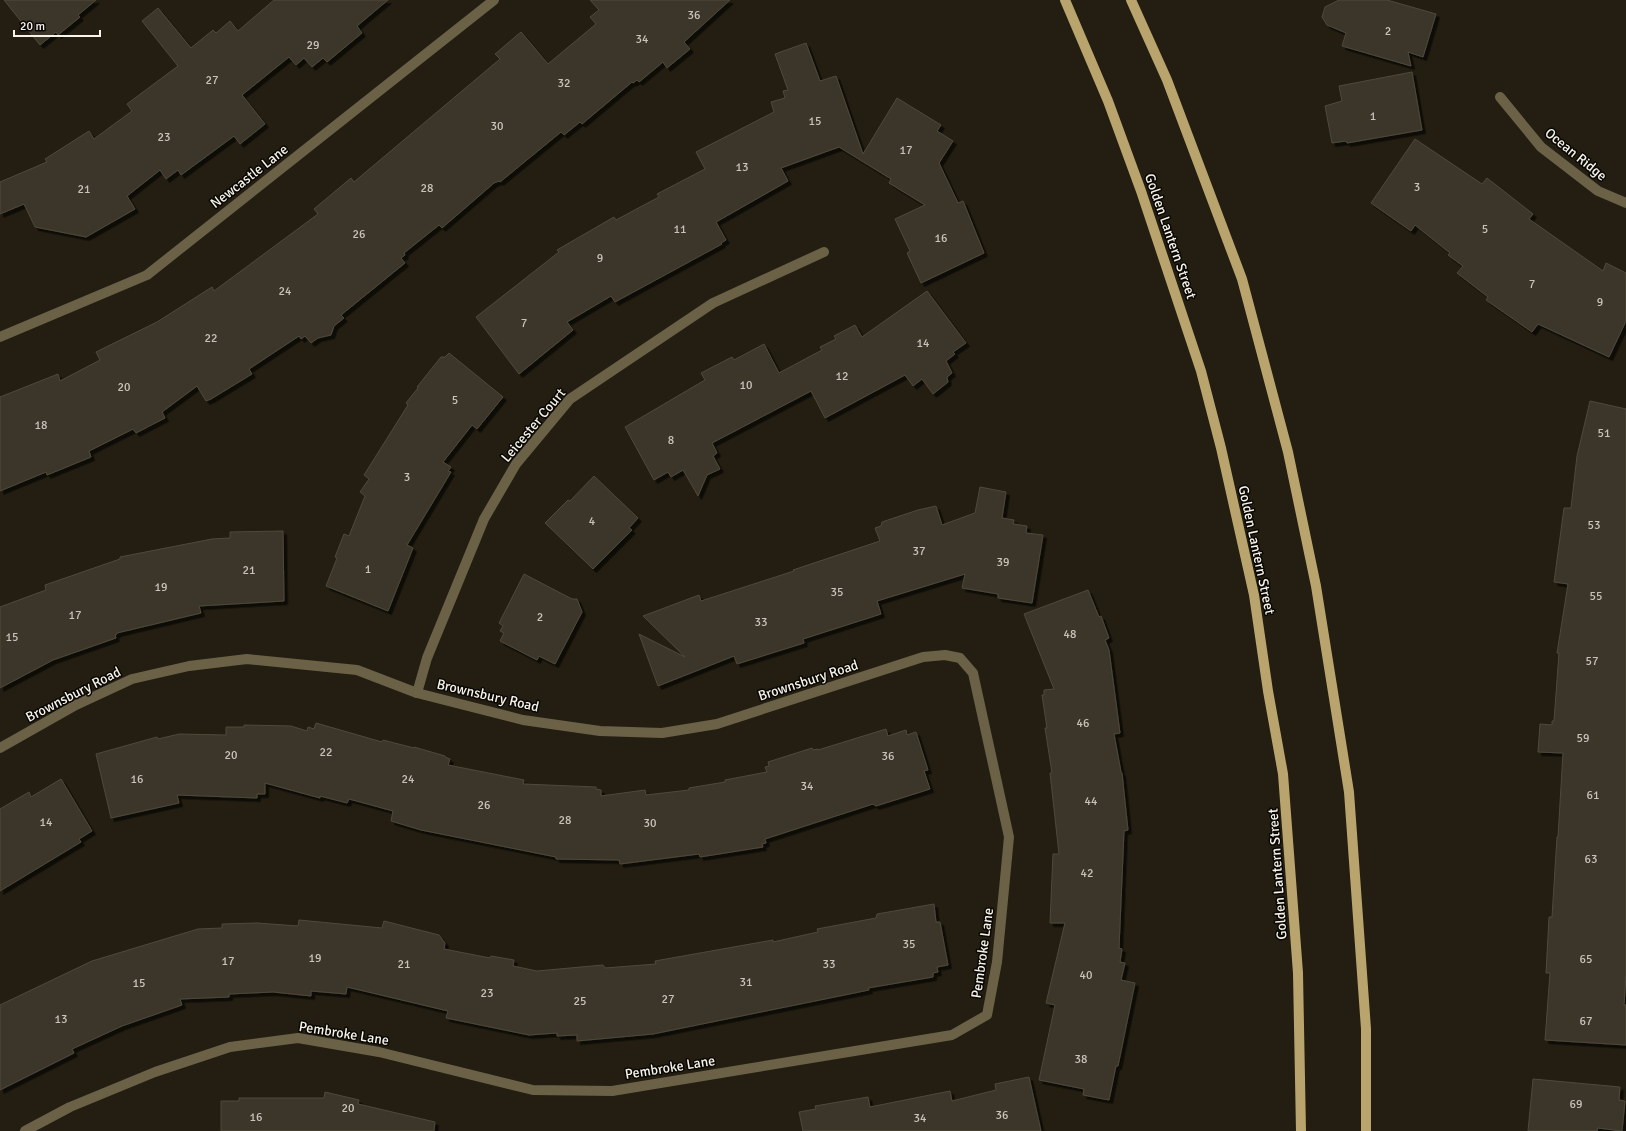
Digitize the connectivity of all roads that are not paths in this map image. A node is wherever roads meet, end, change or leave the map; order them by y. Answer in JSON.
{"nodes":[{"id":1,"x":494,"y":0,"type":"edge"},
{"id":2,"x":1065,"y":0,"type":"edge"},
{"id":3,"x":1131,"y":0,"type":"edge"},
{"id":4,"x":1500,"y":97,"type":"dead end"},
{"id":5,"x":1626,"y":203,"type":"edge"},
{"id":6,"x":824,"y":252,"type":"dead end"},
{"id":7,"x":0,"y":337,"type":"edge"},
{"id":8,"x":973,"y":673,"type":"joint"},
{"id":9,"x":417,"y":693,"type":"junction"},
{"id":10,"x":0,"y":748,"type":"edge"},
{"id":11,"x":25,"y":1131,"type":"edge"},
{"id":12,"x":1301,"y":1131,"type":"edge"},
{"id":13,"x":1366,"y":1131,"type":"edge"}],
"edges":[{"from":1,"to":7,"type":"street","name":"Newcastle Lane"},
{"from":2,"to":12,"type":"main road","name":"Golden Lantern Street"},
{"from":3,"to":13,"type":"main road"},
{"from":4,"to":5,"type":"street","name":"Ocean Ridge"},
{"from":6,"to":9,"type":"street","name":"Leicester Court"},
{"from":8,"to":9,"type":"street","name":"Brownsbury Road"},
{"from":8,"to":11,"type":"street","name":"Pembroke Lane"},
{"from":9,"to":10,"type":"street","name":"Brownsbury Road"}]}
